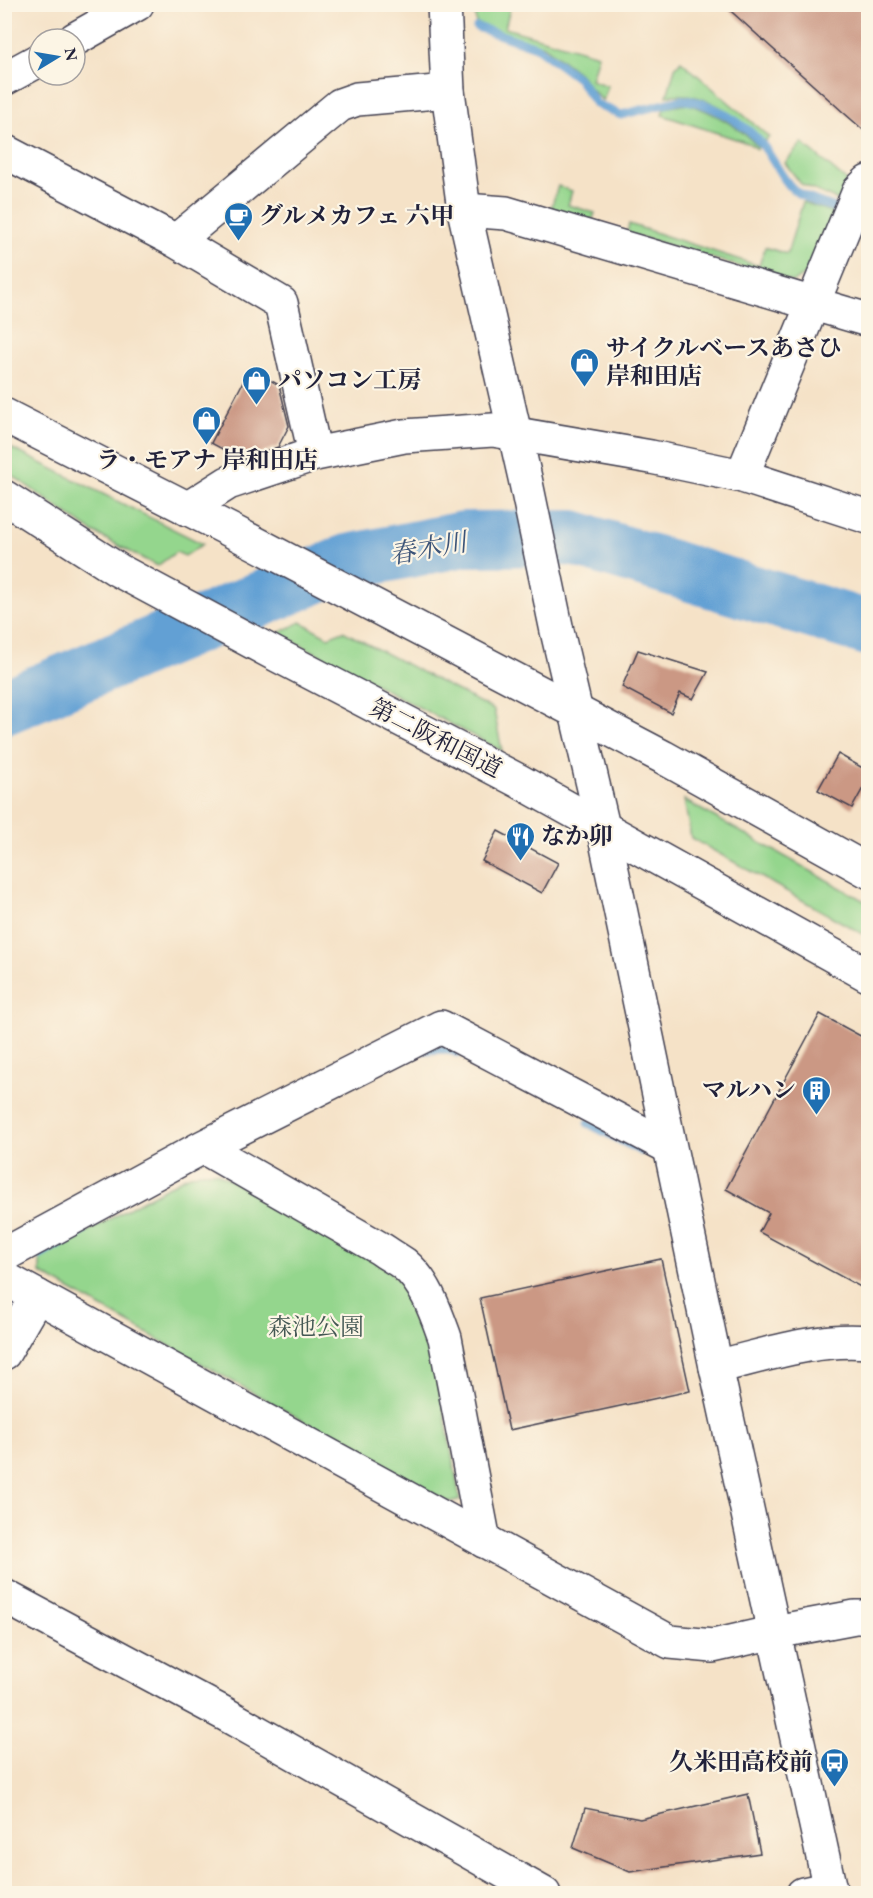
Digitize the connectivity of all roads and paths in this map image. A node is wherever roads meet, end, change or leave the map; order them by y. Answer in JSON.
{"nodes":[{"id":1,"x":137,"y":4,"type":"edge"},
{"id":2,"x":444,"y":4,"type":"edge"},
{"id":3,"x":87,"y":32,"type":"edge"},
{"id":4,"x":27,"y":67,"type":"edge"},
{"id":5,"x":4,"y":79,"type":"edge"},
{"id":6,"x":448,"y":91,"type":"junction"},
{"id":7,"x":4,"y":151,"type":"edge"},
{"id":8,"x":868,"y":182,"type":"edge"},
{"id":9,"x":464,"y":210,"type":"junction"},
{"id":10,"x":176,"y":241,"type":"junction"},
{"id":11,"x":814,"y":304,"type":"junction"},
{"id":12,"x":868,"y":320,"type":"edge"},
{"id":13,"x":4,"y":415,"type":"edge"},
{"id":14,"x":514,"y":432,"type":"junction"},
{"id":15,"x":315,"y":454,"type":"junction"},
{"id":16,"x":742,"y":476,"type":"junction"},
{"id":17,"x":4,"y":497,"type":"edge"},
{"id":18,"x":187,"y":509,"type":"junction"},
{"id":19,"x":868,"y":517,"type":"edge"},
{"id":20,"x":575,"y":711,"type":"junction"},
{"id":21,"x":603,"y":827,"type":"junction"},
{"id":22,"x":868,"y":871,"type":"edge"},
{"id":23,"x":868,"y":975,"type":"edge"},
{"id":24,"x":203,"y":1147,"type":"junction"},
{"id":25,"x":669,"y":1147,"type":"junction"},
{"id":26,"x":4,"y":1255,"type":"edge"},
{"id":27,"x":4,"y":1278,"type":"edge"},
{"id":28,"x":37,"y":1296,"type":"junction"},
{"id":29,"x":868,"y":1342,"type":"edge"},
{"id":30,"x":4,"y":1353,"type":"edge"},
{"id":31,"x":716,"y":1367,"type":"junction"},
{"id":32,"x":484,"y":1541,"type":"junction"},
{"id":33,"x":4,"y":1596,"type":"edge"},
{"id":34,"x":868,"y":1617,"type":"edge"},
{"id":35,"x":775,"y":1632,"type":"junction"},
{"id":36,"x":821,"y":1892,"type":"edge"},
{"id":37,"x":544,"y":1893,"type":"edge"}],
"edges":[{"from":1,"to":3,"type":"main road"},
{"from":2,"to":6,"type":"main road"},
{"from":4,"to":5,"type":"main road"},
{"from":6,"to":9,"type":"main road"},
{"from":6,"to":10,"type":"main road"},
{"from":7,"to":10,"type":"main road"},
{"from":8,"to":11,"type":"main road"},
{"from":9,"to":11,"type":"main road"},
{"from":9,"to":14,"type":"main road"},
{"from":10,"to":15,"type":"main road"},
{"from":11,"to":12,"type":"main road"},
{"from":11,"to":16,"type":"main road"},
{"from":13,"to":18,"type":"main road"},
{"from":14,"to":15,"type":"main road"},
{"from":14,"to":16,"type":"main road"},
{"from":14,"to":20,"type":"main road"},
{"from":15,"to":18,"type":"main road"},
{"from":16,"to":19,"type":"main road"},
{"from":17,"to":21,"type":"main road","name":"第二阪和国道"},
{"from":18,"to":20,"type":"main road"},
{"from":20,"to":21,"type":"main road"},
{"from":20,"to":22,"type":"main road"},
{"from":21,"to":23,"type":"main road","name":"第二阪和国道"},
{"from":21,"to":25,"type":"main road"},
{"from":24,"to":25,"type":"main road"},
{"from":24,"to":26,"type":"main road"},
{"from":24,"to":32,"type":"main road"},
{"from":25,"to":31,"type":"main road"},
{"from":27,"to":28,"type":"main road"},
{"from":28,"to":30,"type":"main road"},
{"from":28,"to":32,"type":"main road"},
{"from":29,"to":31,"type":"main road"},
{"from":31,"to":35,"type":"main road"},
{"from":32,"to":35,"type":"main road"},
{"from":33,"to":37,"type":"main road"},
{"from":34,"to":35,"type":"main road"},
{"from":35,"to":36,"type":"main road"}]}
